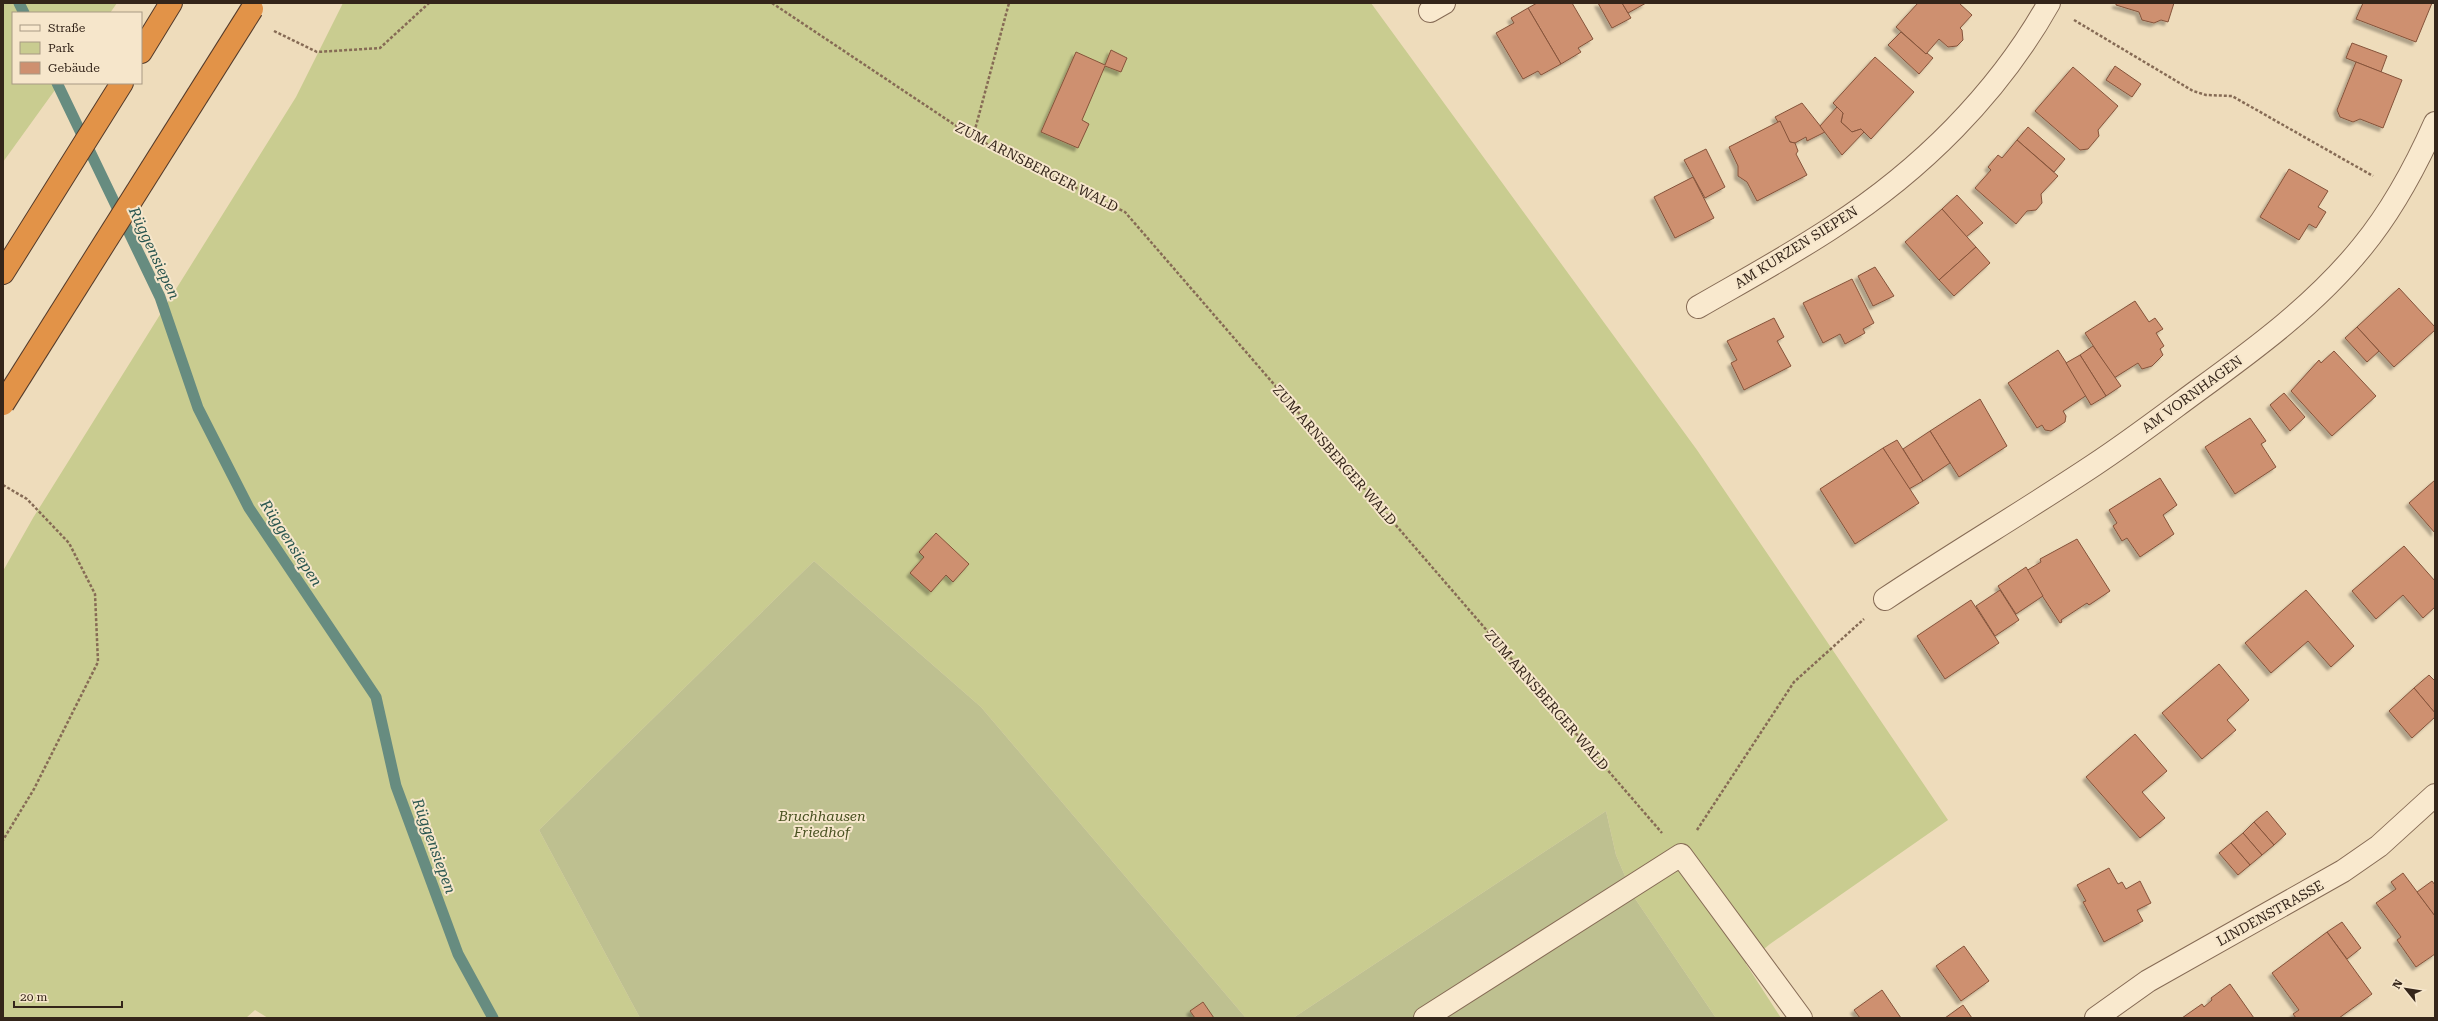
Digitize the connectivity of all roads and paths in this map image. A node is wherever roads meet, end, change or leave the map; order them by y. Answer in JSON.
{"nodes":[{"id":1,"x":171,"y":3,"type":"edge"},
{"id":2,"x":429,"y":3,"type":"edge"},
{"id":3,"x":772,"y":3,"type":"edge"},
{"id":4,"x":1009,"y":3,"type":"edge"},
{"id":5,"x":2048,"y":4,"type":"edge"},
{"id":6,"x":254,"y":6,"type":"edge"},
{"id":7,"x":142,"y":50,"type":"edge"},
{"id":8,"x":317,"y":52,"type":"dead end"},
{"id":9,"x":121,"y":84,"type":"edge"},
{"id":10,"x":2435,"y":123,"type":"edge"},
{"id":11,"x":973,"y":137,"type":"junction"},
{"id":12,"x":2402,"y":192,"type":"junction"},
{"id":13,"x":3,"y":273,"type":"edge"},
{"id":14,"x":1698,"y":307,"type":"dead end"},
{"id":15,"x":3,"y":404,"type":"edge"},
{"id":16,"x":3,"y":485,"type":"edge"},
{"id":17,"x":1885,"y":600,"type":"joint"},
{"id":18,"x":2435,"y":795,"type":"edge"},
{"id":19,"x":3,"y":840,"type":"edge"},
{"id":20,"x":1681,"y":855,"type":"junction"},
{"id":21,"x":1425,"y":1018,"type":"edge"},
{"id":22,"x":1801,"y":1018,"type":"edge"},
{"id":23,"x":2096,"y":1018,"type":"edge"}],
"edges":[{"from":1,"to":7,"type":"highway"},
{"from":2,"to":8,"type":"path"},
{"from":3,"to":11,"type":"path","name":"ZUM ARNSBERGER WALD"},
{"from":4,"to":11,"type":"path"},
{"from":5,"to":12,"type":"path"},
{"from":5,"to":14,"type":"street","name":"AM KURZEN SIEPEN"},
{"from":6,"to":15,"type":"highway","bridge":true},
{"from":9,"to":13,"type":"highway"},
{"from":10,"to":12,"type":"street","name":"AM VORNHAGEN"},
{"from":11,"to":20,"type":"path","name":"ZUM ARNSBERGER WALD"},
{"from":12,"to":17,"type":"street","name":"AM VORNHAGEN"},
{"from":16,"to":19,"type":"path"},
{"from":17,"to":20,"type":"path"},
{"from":18,"to":23,"type":"street","name":"LINDENSTRASSE"},
{"from":20,"to":21,"type":"street"},
{"from":20,"to":22,"type":"street"}]}
